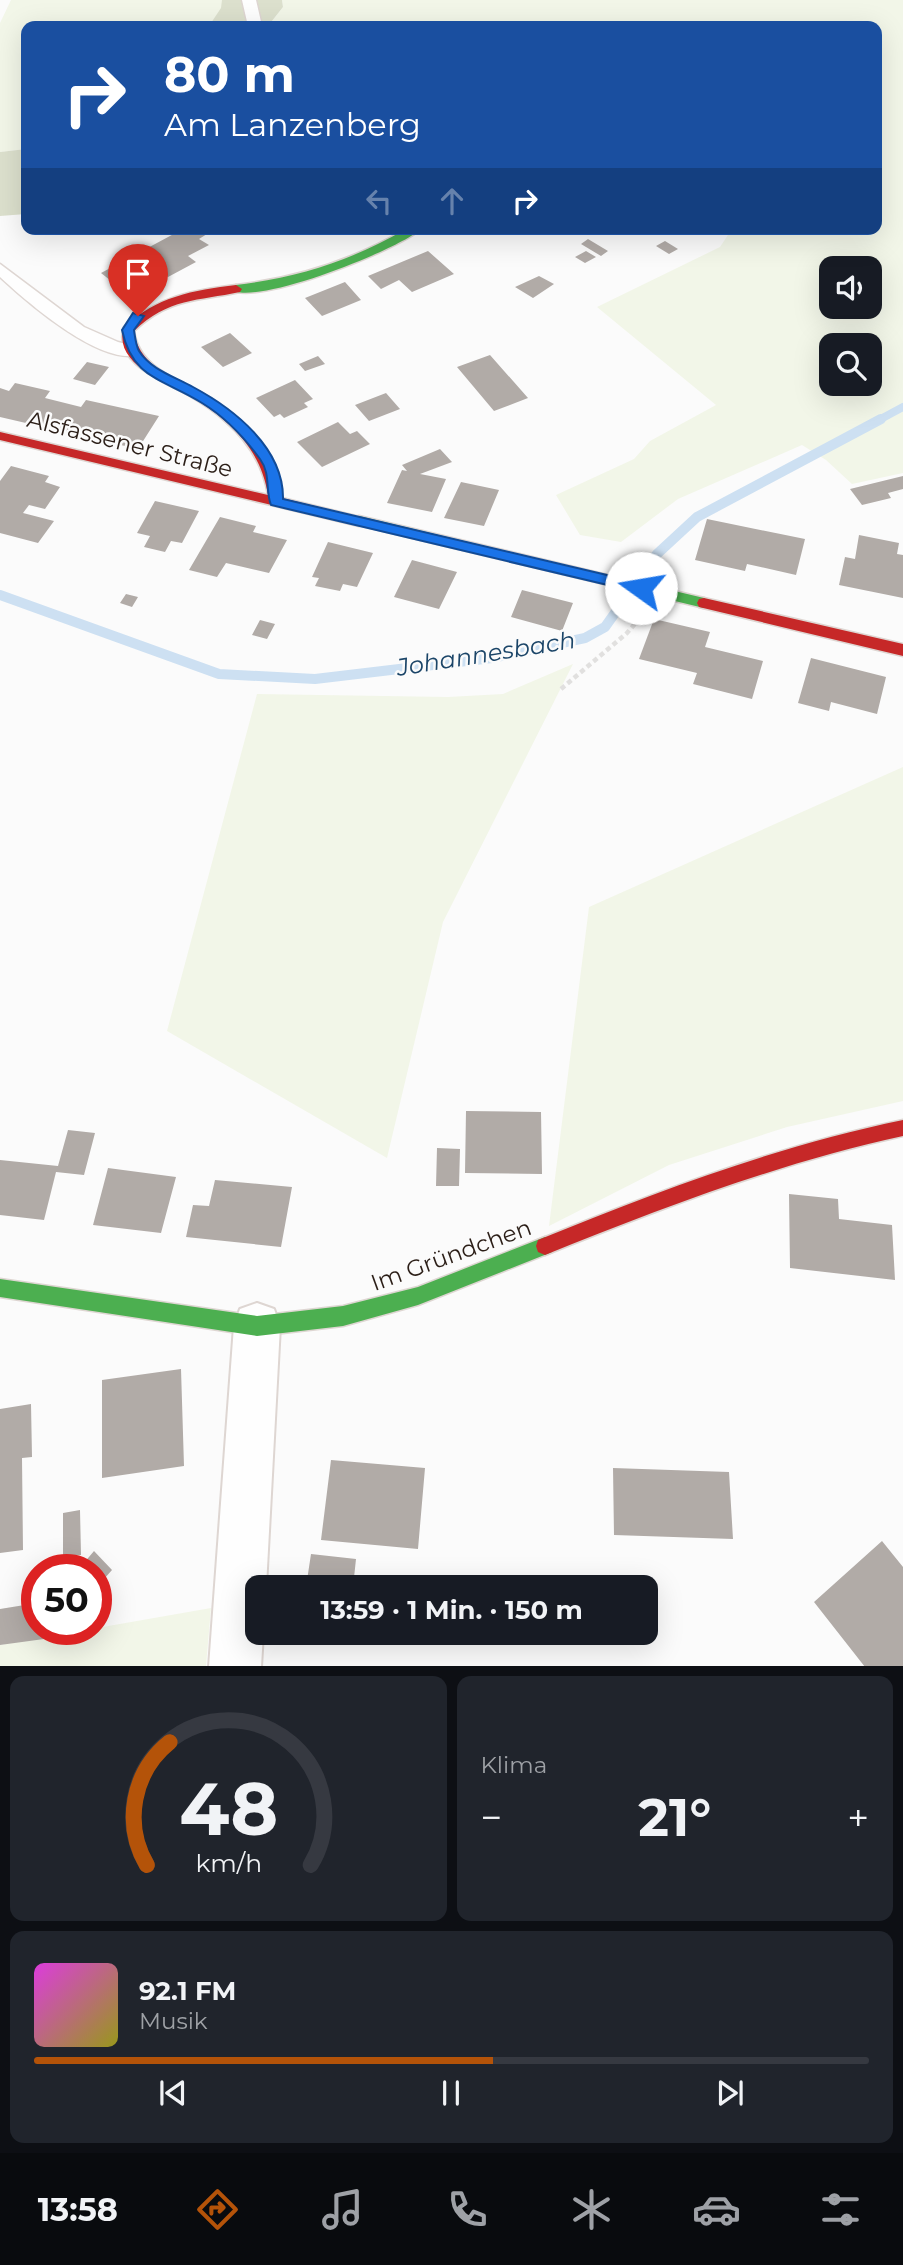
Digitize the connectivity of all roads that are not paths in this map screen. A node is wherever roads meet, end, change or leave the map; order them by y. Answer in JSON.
{"nodes":[{"id":1,"x":248,"y":0,"type":"edge"},
{"id":2,"x":254,"y":21,"type":"edge"},
{"id":3,"x":403,"y":235,"type":"edge"},
{"id":4,"x":0,"y":269,"type":"edge"},
{"id":5,"x":132,"y":351,"type":"junction"},
{"id":6,"x":0,"y":436,"type":"edge"},
{"id":7,"x":276,"y":502,"type":"junction"},
{"id":8,"x":903,"y":650,"type":"edge"},
{"id":9,"x":903,"y":1128,"type":"edge"},
{"id":10,"x":0,"y":1288,"type":"edge"},
{"id":11,"x":257,"y":1326,"type":"junction"},
{"id":12,"x":235,"y":1666,"type":"edge"}],
"edges":[{"from":1,"to":2,"type":"lane"},
{"from":3,"to":5,"type":"street"},
{"from":4,"to":5,"type":"lane"},
{"from":5,"to":7,"type":"street"},
{"from":6,"to":7,"type":"street","name":"Alsfassener Straße"},
{"from":7,"to":8,"type":"street","name":"Alsfassener Straße"},
{"from":9,"to":11,"type":"street","name":"Im Gründchen"},
{"from":10,"to":11,"type":"street","name":"Im Gründchen"},
{"from":11,"to":12,"type":"street"}]}
